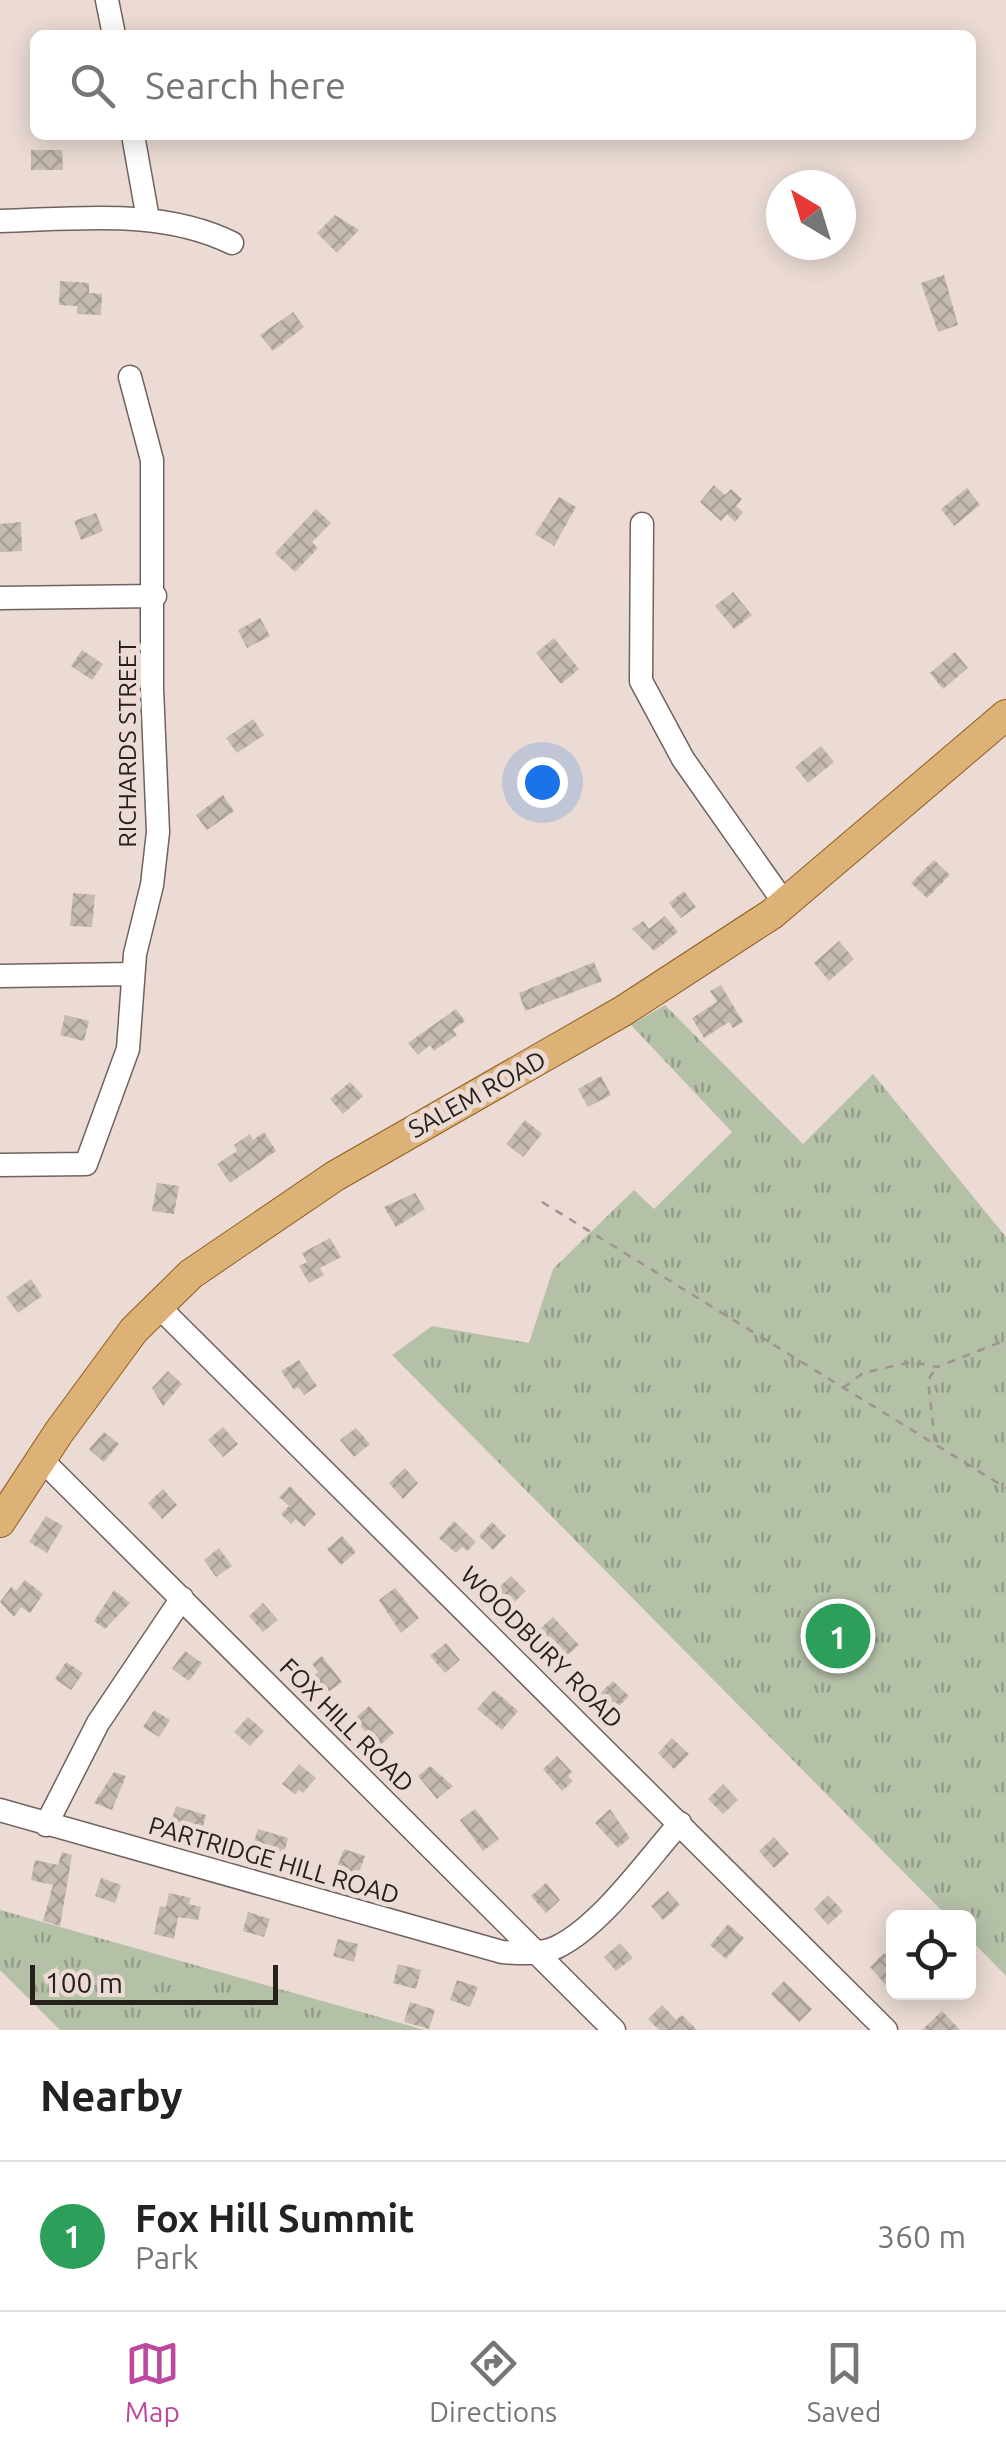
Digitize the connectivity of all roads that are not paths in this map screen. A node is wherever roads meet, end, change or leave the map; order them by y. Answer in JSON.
{"nodes":[{"id":1,"x":107,"y":0,"type":"edge"},
{"id":2,"x":113,"y":30,"type":"edge"},
{"id":3,"x":134,"y":140,"type":"edge"},
{"id":4,"x":148,"y":219,"type":"junction"},
{"id":5,"x":0,"y":221,"type":"edge"},
{"id":6,"x":232,"y":243,"type":"dead end"},
{"id":7,"x":130,"y":376,"type":"dead end"},
{"id":8,"x":642,"y":524,"type":"dead end"},
{"id":9,"x":154,"y":596,"type":"junction"},
{"id":10,"x":0,"y":598,"type":"edge"},
{"id":11,"x":1006,"y":716,"type":"edge"},
{"id":12,"x":785,"y":904,"type":"junction"},
{"id":13,"x":133,"y":974,"type":"junction"},
{"id":14,"x":0,"y":976,"type":"edge"},
{"id":15,"x":0,"y":1165,"type":"edge"},
{"id":16,"x":158,"y":1306,"type":"junction"},
{"id":17,"x":41,"y":1459,"type":"junction"},
{"id":18,"x":0,"y":1522,"type":"edge"},
{"id":19,"x":182,"y":1598,"type":"junction"},
{"id":20,"x":0,"y":1810,"type":"edge"},
{"id":21,"x":680,"y":1823,"type":"junction"},
{"id":22,"x":46,"y":1825,"type":"junction"},
{"id":23,"x":535,"y":1952,"type":"junction"},
{"id":24,"x":614,"y":2030,"type":"edge"},
{"id":25,"x":886,"y":2030,"type":"edge"}],
"edges":[{"from":1,"to":2,"type":"street"},
{"from":3,"to":4,"type":"street"},
{"from":4,"to":5,"type":"street"},
{"from":4,"to":6,"type":"street"},
{"from":7,"to":9,"type":"street","name":"RICHARDS STREET"},
{"from":8,"to":12,"type":"street"},
{"from":9,"to":10,"type":"street"},
{"from":9,"to":13,"type":"street","name":"RICHARDS STREET"},
{"from":11,"to":12,"type":"main road","name":"SALEM ROAD"},
{"from":12,"to":16,"type":"main road","name":"SALEM ROAD"},
{"from":13,"to":14,"type":"street"},
{"from":13,"to":15,"type":"street","name":"RICHARDS STREET"},
{"from":16,"to":17,"type":"main road","name":"SALEM ROAD"},
{"from":16,"to":21,"type":"street","name":"WOODBURY ROAD"},
{"from":17,"to":18,"type":"main road","name":"SALEM ROAD"},
{"from":17,"to":19,"type":"street","name":"FOX HILL ROAD"},
{"from":19,"to":22,"type":"street"},
{"from":19,"to":23,"type":"street","name":"FOX HILL ROAD"},
{"from":20,"to":22,"type":"street","name":"PARTRIDGE HILL ROAD"},
{"from":21,"to":23,"type":"street"},
{"from":21,"to":25,"type":"street","name":"WOODBURY ROAD"},
{"from":22,"to":23,"type":"street","name":"PARTRIDGE HILL ROAD"},
{"from":23,"to":24,"type":"street","name":"FOX HILL ROAD"}]}
